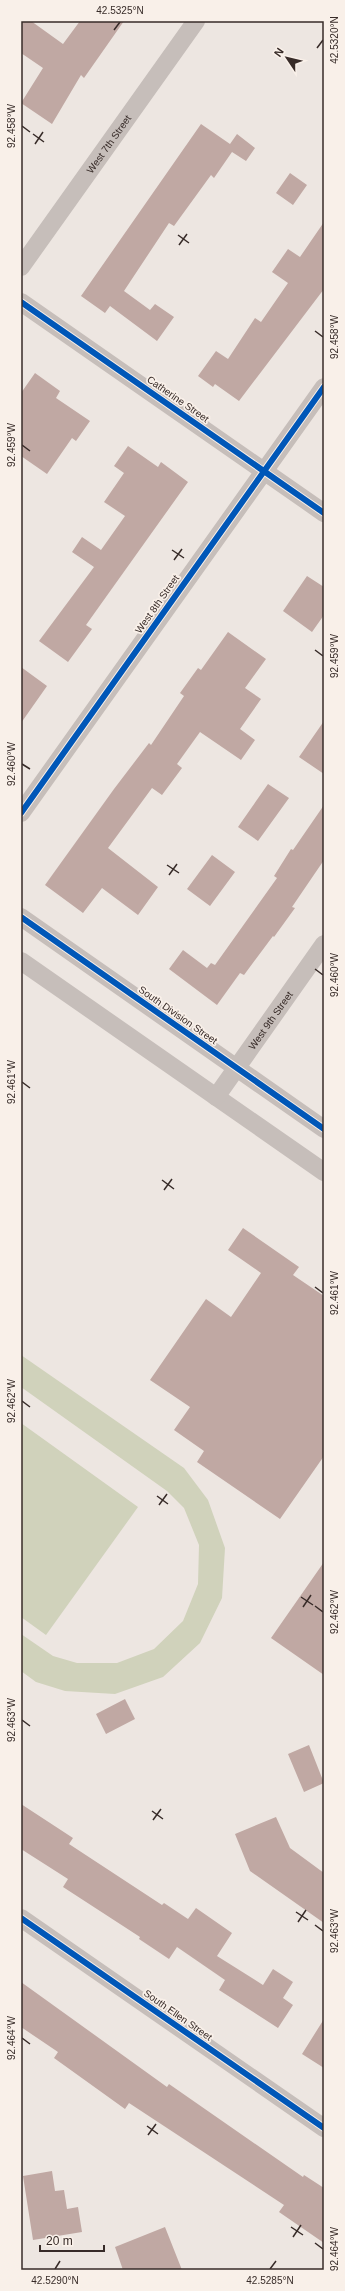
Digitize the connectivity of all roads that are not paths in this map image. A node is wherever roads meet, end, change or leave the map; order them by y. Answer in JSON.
{"nodes":[{"id":1,"x":196,"y":21,"type":"edge"},
{"id":2,"x":21,"y":267,"type":"edge"},
{"id":3,"x":21,"y":302,"type":"edge"},
{"id":4,"x":324,"y":388,"type":"edge"},
{"id":5,"x":264,"y":471,"type":"junction"},
{"id":6,"x":324,"y":513,"type":"edge"},
{"id":7,"x":21,"y":814,"type":"edge"},
{"id":8,"x":21,"y":917,"type":"edge"},
{"id":9,"x":324,"y":944,"type":"edge"},
{"id":10,"x":21,"y":961,"type":"edge"},
{"id":11,"x":237,"y":1068,"type":"junction"},
{"id":12,"x":216,"y":1096,"type":"junction"},
{"id":13,"x":324,"y":1129,"type":"edge"},
{"id":14,"x":324,"y":1172,"type":"edge"},
{"id":15,"x":21,"y":1918,"type":"edge"},
{"id":16,"x":324,"y":2128,"type":"edge"}],
"edges":[{"from":1,"to":2,"type":"street","name":"West 7th Street"},
{"from":3,"to":5,"type":"street","name":"Catherine Street"},
{"from":4,"to":5,"type":"street","name":"West 8th Street"},
{"from":5,"to":6,"type":"street","name":"Catherine Street"},
{"from":5,"to":7,"type":"street","name":"West 8th Street"},
{"from":8,"to":11,"type":"street","name":"South Division Street"},
{"from":9,"to":11,"type":"street","name":"West 9th Street"},
{"from":10,"to":12,"type":"street"},
{"from":11,"to":12,"type":"street","name":"West 9th Street"},
{"from":11,"to":13,"type":"street","name":"South Division Street"},
{"from":12,"to":14,"type":"street"},
{"from":15,"to":16,"type":"street","name":"South Ellen Street"}]}
